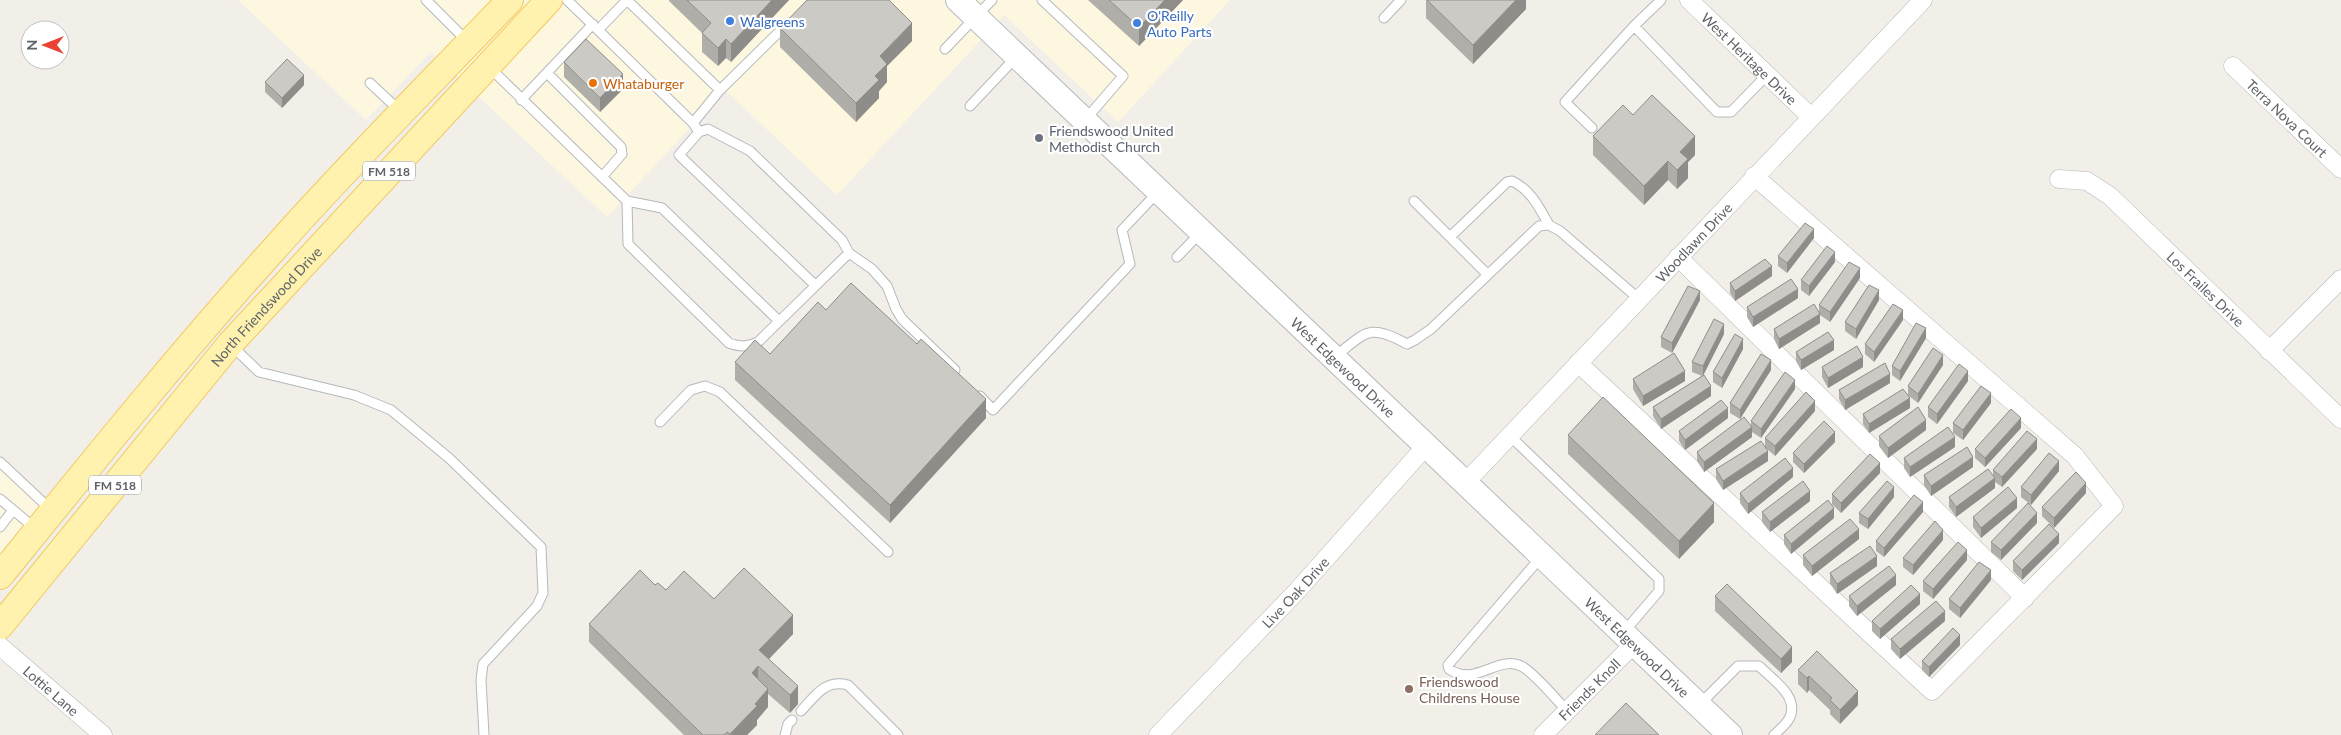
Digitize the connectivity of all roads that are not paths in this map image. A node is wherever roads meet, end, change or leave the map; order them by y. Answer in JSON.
{"nodes":[{"id":1,"x":426,"y":0,"type":"edge"},
{"id":2,"x":510,"y":0,"type":"edge"},
{"id":3,"x":549,"y":0,"type":"edge"},
{"id":4,"x":567,"y":0,"type":"edge"},
{"id":5,"x":627,"y":0,"type":"edge"},
{"id":6,"x":958,"y":0,"type":"edge"},
{"id":7,"x":992,"y":0,"type":"edge"},
{"id":8,"x":1042,"y":0,"type":"edge"},
{"id":9,"x":1401,"y":0,"type":"edge"},
{"id":10,"x":1661,"y":0,"type":"edge"},
{"id":11,"x":1688,"y":0,"type":"edge"},
{"id":12,"x":1923,"y":0,"type":"edge"},
{"id":13,"x":797,"y":14,"type":"edge"},
{"id":14,"x":975,"y":17,"type":"junction"},
{"id":15,"x":1384,"y":18,"type":"dead end"},
{"id":16,"x":1634,"y":26,"type":"junction"},
{"id":17,"x":596,"y":27,"type":"junction"},
{"id":18,"x":469,"y":43,"type":"junction"},
{"id":19,"x":944,"y":50,"type":"dead end"},
{"id":20,"x":1016,"y":56,"type":"junction"},
{"id":21,"x":487,"y":65,"type":"junction"},
{"id":22,"x":2233,"y":66,"type":"dead end"},
{"id":23,"x":547,"y":72,"type":"junction"},
{"id":24,"x":1767,"y":75,"type":"junction"},
{"id":25,"x":370,"y":83,"type":"dead end"},
{"id":26,"x":720,"y":90,"type":"junction"},
{"id":27,"x":521,"y":100,"type":"junction"},
{"id":28,"x":970,"y":106,"type":"dead end"},
{"id":29,"x":401,"y":112,"type":"junction"},
{"id":30,"x":1811,"y":117,"type":"junction"},
{"id":31,"x":1084,"y":121,"type":"junction"},
{"id":32,"x":693,"y":123,"type":"junction"},
{"id":33,"x":1592,"y":128,"type":"dead end"},
{"id":34,"x":699,"y":132,"type":"junction"},
{"id":35,"x":2341,"y":169,"type":"edge"},
{"id":36,"x":1754,"y":176,"type":"junction"},
{"id":37,"x":602,"y":177,"type":"junction"},
{"id":38,"x":2059,"y":179,"type":"dead end"},
{"id":39,"x":1158,"y":192,"type":"junction"},
{"id":40,"x":627,"y":201,"type":"junction"},
{"id":41,"x":1414,"y":201,"type":"dead end"},
{"id":42,"x":1549,"y":225,"type":"junction"},
{"id":43,"x":1202,"y":232,"type":"junction"},
{"id":44,"x":1450,"y":237,"type":"junction"},
{"id":45,"x":849,"y":253,"type":"junction"},
{"id":46,"x":1177,"y":257,"type":"dead end"},
{"id":47,"x":1678,"y":257,"type":"junction"},
{"id":48,"x":1487,"y":274,"type":"junction"},
{"id":49,"x":2341,"y":279,"type":"edge"},
{"id":50,"x":815,"y":285,"type":"junction"},
{"id":51,"x":1639,"y":299,"type":"junction"},
{"id":52,"x":779,"y":320,"type":"junction"},
{"id":53,"x":210,"y":324,"type":"junction"},
{"id":54,"x":230,"y":344,"type":"junction"},
{"id":55,"x":2269,"y":351,"type":"junction"},
{"id":56,"x":1334,"y":357,"type":"junction"},
{"id":57,"x":1578,"y":363,"type":"junction"},
{"id":58,"x":961,"y":377,"type":"edge"},
{"id":59,"x":974,"y":390,"type":"edge"},
{"id":60,"x":2341,"y":419,"type":"edge"},
{"id":61,"x":660,"y":422,"type":"dead end"},
{"id":62,"x":1510,"y":436,"type":"junction"},
{"id":63,"x":1426,"y":446,"type":"junction"},
{"id":64,"x":0,"y":462,"type":"edge"},
{"id":65,"x":1466,"y":483,"type":"junction"},
{"id":66,"x":0,"y":499,"type":"edge"},
{"id":67,"x":13,"y":510,"type":"junction"},
{"id":68,"x":45,"y":521,"type":"junction"},
{"id":69,"x":0,"y":527,"type":"edge"},
{"id":70,"x":888,"y":552,"type":"dead end"},
{"id":71,"x":1542,"y":556,"type":"junction"},
{"id":72,"x":0,"y":576,"type":"edge"},
{"id":73,"x":2025,"y":598,"type":"junction"},
{"id":74,"x":0,"y":626,"type":"edge"},
{"id":75,"x":1629,"y":638,"type":"junction"},
{"id":76,"x":0,"y":646,"type":"edge"},
{"id":77,"x":1699,"y":705,"type":"junction"},
{"id":78,"x":801,"y":711,"type":"dead end"},
{"id":79,"x":1567,"y":711,"type":"junction"},
{"id":80,"x":792,"y":720,"type":"dead end"},
{"id":81,"x":103,"y":735,"type":"edge"},
{"id":82,"x":484,"y":735,"type":"edge"},
{"id":83,"x":785,"y":735,"type":"edge"},
{"id":84,"x":898,"y":735,"type":"edge"},
{"id":85,"x":1158,"y":735,"type":"edge"},
{"id":86,"x":1543,"y":735,"type":"edge"},
{"id":87,"x":1730,"y":735,"type":"edge"},
{"id":88,"x":1774,"y":735,"type":"edge"}],
"edges":[{"from":1,"to":18,"type":"lane"},
{"from":2,"to":18,"type":"main road","number":"FM 518"},
{"from":3,"to":21,"type":"main road","name":"North Friendswood Drive","number":"FM 518"},
{"from":4,"to":17,"type":"lane"},
{"from":5,"to":17,"type":"lane"},
{"from":5,"to":26,"type":"lane"},
{"from":6,"to":14,"type":"main road","name":"West Edgewood Drive"},
{"from":7,"to":14,"type":"lane"},
{"from":8,"to":31,"type":"lane"},
{"from":9,"to":15,"type":"lane"},
{"from":10,"to":16,"type":"lane"},
{"from":11,"to":24,"type":"street","name":"West Heritage Drive"},
{"from":12,"to":30,"type":"street","name":"Woodlawn Drive"},
{"from":13,"to":26,"type":"lane"},
{"from":14,"to":19,"type":"lane"},
{"from":14,"to":20,"type":"main road","name":"West Edgewood Drive"},
{"from":16,"to":24,"type":"lane"},
{"from":16,"to":33,"type":"lane"},
{"from":17,"to":23,"type":"lane"},
{"from":17,"to":32,"type":"lane"},
{"from":18,"to":21,"type":"main road"},
{"from":18,"to":29,"type":"main road","number":"FM 518"},
{"from":20,"to":28,"type":"lane"},
{"from":20,"to":31,"type":"main road","name":"West Edgewood Drive"},
{"from":21,"to":27,"type":"lane"},
{"from":21,"to":54,"type":"main road","name":"North Friendswood Drive","number":"FM 518"},
{"from":22,"to":35,"type":"street","name":"Terra Nova Court"},
{"from":23,"to":27,"type":"lane"},
{"from":23,"to":37,"type":"lane"},
{"from":24,"to":30,"type":"street","name":"West Heritage Drive"},
{"from":25,"to":29,"type":"lane"},
{"from":26,"to":32,"type":"lane"},
{"from":27,"to":37,"type":"lane"},
{"from":29,"to":53,"type":"main road","number":"FM 518"},
{"from":30,"to":36,"type":"street","name":"Woodlawn Drive"},
{"from":31,"to":39,"type":"main road","name":"West Edgewood Drive"},
{"from":32,"to":34,"type":"lane"},
{"from":34,"to":45,"type":"lane"},
{"from":34,"to":50,"type":"lane"},
{"from":36,"to":47,"type":"street","name":"Woodlawn Drive"},
{"from":36,"to":73,"type":"street"},
{"from":37,"to":40,"type":"lane"},
{"from":38,"to":55,"type":"street","name":"Los Frailes Drive"},
{"from":39,"to":43,"type":"main road","name":"West Edgewood Drive"},
{"from":39,"to":59,"type":"lane"},
{"from":40,"to":52,"type":"lane"},
{"from":40,"to":52,"type":"lane"},
{"from":41,"to":44,"type":"lane"},
{"from":42,"to":44,"type":"lane"},
{"from":42,"to":48,"type":"lane"},
{"from":42,"to":51,"type":"lane"},
{"from":43,"to":46,"type":"lane"},
{"from":43,"to":56,"type":"main road","name":"West Edgewood Drive"},
{"from":44,"to":48,"type":"lane"},
{"from":45,"to":50,"type":"lane"},
{"from":45,"to":58,"type":"lane"},
{"from":47,"to":51,"type":"street","name":"Woodlawn Drive"},
{"from":47,"to":73,"type":"street"},
{"from":48,"to":56,"type":"lane"},
{"from":49,"to":55,"type":"street"},
{"from":50,"to":52,"type":"lane"},
{"from":51,"to":57,"type":"street","name":"Woodlawn Drive"},
{"from":53,"to":54,"type":"main road"},
{"from":53,"to":68,"type":"main road","number":"FM 518"},
{"from":54,"to":74,"type":"main road","name":"North Friendswood Drive","number":"FM 518"},
{"from":54,"to":82,"type":"lane"},
{"from":55,"to":60,"type":"street","name":"Los Frailes Drive"},
{"from":56,"to":63,"type":"main road","name":"West Edgewood Drive"},
{"from":57,"to":62,"type":"street","name":"Woodlawn Drive"},
{"from":57,"to":73,"type":"street"},
{"from":61,"to":70,"type":"lane"},
{"from":62,"to":65,"type":"street","name":"Woodlawn Drive"},
{"from":62,"to":75,"type":"lane"},
{"from":63,"to":65,"type":"main road","name":"West Edgewood Drive"},
{"from":63,"to":85,"type":"street","name":"Live Oak Drive"},
{"from":64,"to":68,"type":"lane"},
{"from":65,"to":71,"type":"main road","name":"West Edgewood Drive"},
{"from":66,"to":67,"type":"lane"},
{"from":67,"to":68,"type":"lane"},
{"from":67,"to":69,"type":"lane"},
{"from":68,"to":72,"type":"main road","number":"FM 518"},
{"from":71,"to":75,"type":"main road","name":"West Edgewood Drive"},
{"from":71,"to":79,"type":"lane"},
{"from":75,"to":77,"type":"main road","name":"West Edgewood Drive"},
{"from":75,"to":79,"type":"street","name":"Friends Knoll"},
{"from":76,"to":81,"type":"street","name":"Lottie Lane"},
{"from":77,"to":87,"type":"main road","name":"West Edgewood Drive"},
{"from":77,"to":88,"type":"lane"},
{"from":78,"to":84,"type":"lane"},
{"from":79,"to":86,"type":"street","name":"Friends Knoll"},
{"from":80,"to":83,"type":"lane"}]}
